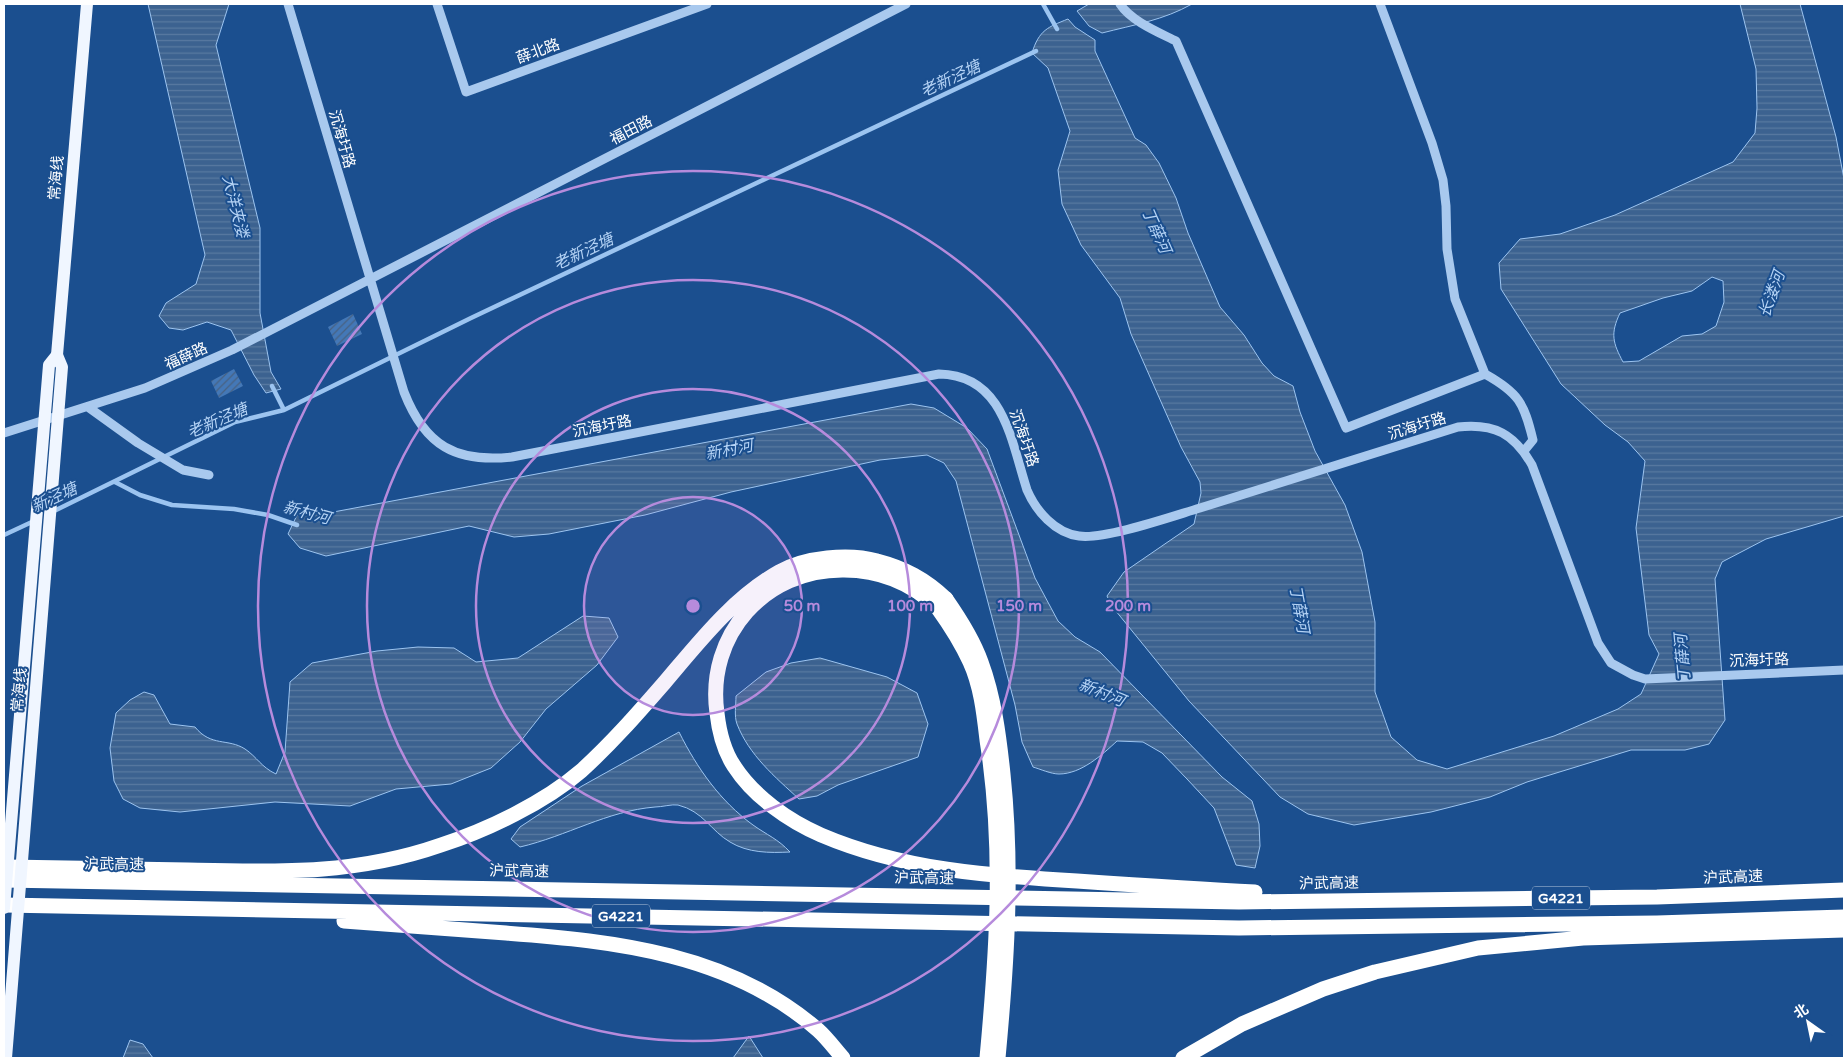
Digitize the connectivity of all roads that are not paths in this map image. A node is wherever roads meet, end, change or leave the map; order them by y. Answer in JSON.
{"nodes":[{"id":1,"x":87,"y":4,"type":"edge"},
{"id":2,"x":288,"y":4,"type":"edge"},
{"id":3,"x":437,"y":4,"type":"edge"},
{"id":4,"x":707,"y":4,"type":"edge"},
{"id":5,"x":906,"y":4,"type":"edge"},
{"id":6,"x":1120,"y":4,"type":"edge"},
{"id":7,"x":1380,"y":4,"type":"edge"},
{"id":8,"x":369,"y":280,"type":"junction"},
{"id":9,"x":57,"y":355,"type":"junction"},
{"id":10,"x":1485,"y":374,"type":"junction"},
{"id":11,"x":88,"y":407,"type":"junction"},
{"id":12,"x":4,"y":433,"type":"edge"},
{"id":13,"x":1524,"y":451,"type":"junction"},
{"id":14,"x":209,"y":475,"type":"dead end"},
{"id":15,"x":941,"y":603,"type":"junction"},
{"id":16,"x":1844,"y":670,"type":"edge"},
{"id":17,"x":4,"y":867,"type":"edge"},
{"id":18,"x":4,"y":880,"type":"edge"},
{"id":19,"x":1844,"y":890,"type":"edge"},
{"id":20,"x":1383,"y":900,"type":"junction"},
{"id":21,"x":4,"y":906,"type":"edge"},
{"id":22,"x":180,"y":908,"type":"junction"},
{"id":23,"x":1844,"y":916,"type":"edge"},
{"id":24,"x":1844,"y":930,"type":"edge"},
{"id":25,"x":6,"y":1058,"type":"edge"},
{"id":26,"x":843,"y":1058,"type":"edge"},
{"id":27,"x":987,"y":1058,"type":"edge"},
{"id":28,"x":998,"y":1058,"type":"edge"},
{"id":29,"x":1183,"y":1058,"type":"edge"}],
"edges":[{"from":1,"to":9,"type":"main road","name":"常海线"},
{"from":2,"to":8,"type":"street","name":"沉海圩路"},
{"from":3,"to":4,"type":"street","name":"薛北路"},
{"from":5,"to":8,"type":"street","name":"福田路"},
{"from":6,"to":10,"type":"street"},
{"from":7,"to":10,"type":"street"},
{"from":8,"to":11,"type":"street","name":"福薛路"},
{"from":8,"to":13,"type":"street","name":"沉海圩路"},
{"from":9,"to":21,"type":"main road","name":"常海线","bridge":true},
{"from":9,"to":25,"type":"main road","name":"常海线","bridge":true},
{"from":10,"to":13,"type":"street"},
{"from":11,"to":12,"type":"street","name":"福薛路"},
{"from":11,"to":14,"type":"street"},
{"from":13,"to":16,"type":"street","name":"沉海圩路"},
{"from":15,"to":17,"type":"highway"},
{"from":15,"to":20,"type":"highway"},
{"from":15,"to":27,"type":"highway","bridge":true},
{"from":15,"to":28,"type":"highway","bridge":true},
{"from":18,"to":20,"type":"highway","name":"沪武高速","number":"G4221"},
{"from":19,"to":20,"type":"highway","name":"沪武高速","number":"G4221"},
{"from":21,"to":22,"type":"highway","number":"G4221"},
{"from":22,"to":23,"type":"highway","number":"G4221"},
{"from":22,"to":26,"type":"highway"},
{"from":24,"to":29,"type":"highway"}]}
